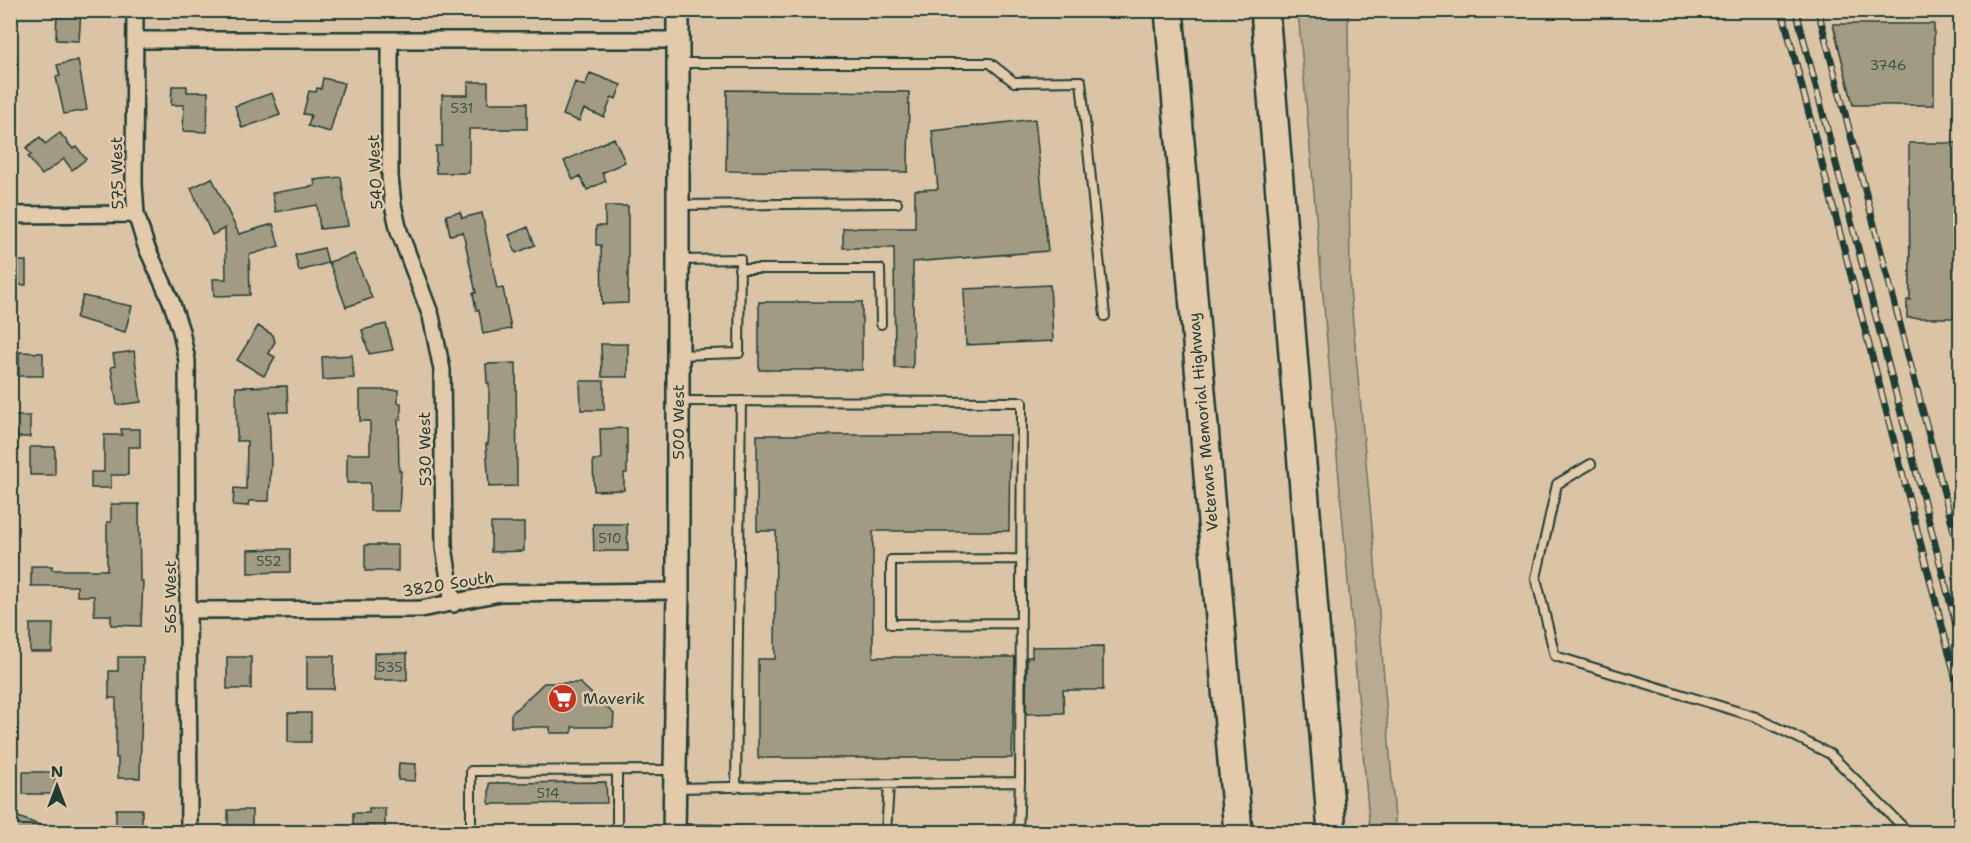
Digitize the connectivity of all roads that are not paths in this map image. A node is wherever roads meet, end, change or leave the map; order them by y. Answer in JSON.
{"nodes":[{"id":1,"x":135,"y":10,"type":"edge"},
{"id":2,"x":678,"y":10,"type":"edge"},
{"id":3,"x":1169,"y":10,"type":"edge"},
{"id":4,"x":1265,"y":10,"type":"edge"},
{"id":5,"x":135,"y":40,"type":"junction"},
{"id":6,"x":390,"y":40,"type":"junction"},
{"id":7,"x":678,"y":40,"type":"junction"},
{"id":8,"x":678,"y":63,"type":"junction"},
{"id":9,"x":897,"y":203,"type":"dead end"},
{"id":10,"x":678,"y":205,"type":"junction"},
{"id":11,"x":136,"y":214,"type":"junction"},
{"id":12,"x":10,"y":215,"type":"edge"},
{"id":13,"x":678,"y":260,"type":"junction"},
{"id":14,"x":739,"y":269,"type":"junction"},
{"id":15,"x":424,"y":296,"type":"joint"},
{"id":16,"x":1106,"y":316,"type":"dead end"},
{"id":17,"x":881,"y":324,"type":"dead end"},
{"id":18,"x":678,"y":355,"type":"junction"},
{"id":19,"x":187,"y":361,"type":"joint"},
{"id":20,"x":678,"y":401,"type":"junction"},
{"id":21,"x":741,"y":401,"type":"junction"},
{"id":22,"x":1591,"y":464,"type":"dead end"},
{"id":23,"x":1021,"y":559,"type":"junction"},
{"id":24,"x":678,"y":591,"type":"junction"},
{"id":25,"x":453,"y":604,"type":"junction"},
{"id":26,"x":188,"y":610,"type":"junction"},
{"id":27,"x":1021,"y":623,"type":"junction"},
{"id":28,"x":617,"y":770,"type":"junction"},
{"id":29,"x":674,"y":779,"type":"junction"},
{"id":30,"x":1020,"y":782,"type":"junction"},
{"id":31,"x":889,"y":785,"type":"junction"},
{"id":32,"x":736,"y":788,"type":"junction"},
{"id":33,"x":674,"y":831,"type":"edge"},
{"id":34,"x":189,"y":832,"type":"edge"},
{"id":35,"x":471,"y":832,"type":"edge"},
{"id":36,"x":617,"y":832,"type":"edge"},
{"id":37,"x":738,"y":832,"type":"edge"},
{"id":38,"x":886,"y":832,"type":"edge"},
{"id":39,"x":1018,"y":832,"type":"edge"},
{"id":40,"x":1238,"y":832,"type":"edge"},
{"id":41,"x":1332,"y":832,"type":"edge"},
{"id":42,"x":1908,"y":832,"type":"edge"}],
"edges":[{"from":1,"to":5,"type":"street","name":"575 West"},
{"from":2,"to":7,"type":"main road","name":"500 West"},
{"from":3,"to":40,"type":"highway","name":"Veterans Memorial Highway"},
{"from":4,"to":41,"type":"highway"},
{"from":5,"to":6,"type":"street"},
{"from":5,"to":11,"type":"street","name":"575 West"},
{"from":6,"to":7,"type":"street"},
{"from":6,"to":15,"type":"street","name":"540 West"},
{"from":7,"to":8,"type":"main road","name":"500 West"},
{"from":8,"to":10,"type":"main road","name":"500 West"},
{"from":8,"to":16,"type":"lane"},
{"from":9,"to":10,"type":"lane"},
{"from":10,"to":13,"type":"main road","name":"500 West"},
{"from":11,"to":12,"type":"street"},
{"from":11,"to":19,"type":"street","name":"575 West"},
{"from":13,"to":14,"type":"lane"},
{"from":13,"to":18,"type":"main road","name":"500 West"},
{"from":14,"to":17,"type":"lane"},
{"from":14,"to":18,"type":"lane"},
{"from":15,"to":25,"type":"street","name":"530 West"},
{"from":18,"to":20,"type":"main road","name":"500 West"},
{"from":19,"to":26,"type":"street","name":"565 West"},
{"from":20,"to":21,"type":"lane"},
{"from":20,"to":24,"type":"main road","name":"500 West"},
{"from":21,"to":23,"type":"lane"},
{"from":21,"to":32,"type":"lane"},
{"from":22,"to":42,"type":"lane"},
{"from":23,"to":27,"type":"lane"},
{"from":23,"to":27,"type":"lane"},
{"from":24,"to":25,"type":"street","name":"3820 South"},
{"from":24,"to":29,"type":"main road","name":"500 West"},
{"from":25,"to":26,"type":"street","name":"3820 South"},
{"from":26,"to":34,"type":"street","name":"565 West"},
{"from":27,"to":30,"type":"lane"},
{"from":28,"to":29,"type":"lane"},
{"from":28,"to":35,"type":"lane"},
{"from":28,"to":36,"type":"lane"},
{"from":29,"to":32,"type":"lane"},
{"from":29,"to":33,"type":"main road","name":"500 West"},
{"from":30,"to":31,"type":"lane"},
{"from":30,"to":39,"type":"lane"},
{"from":31,"to":32,"type":"lane"},
{"from":31,"to":38,"type":"lane"},
{"from":33,"to":37,"type":"lane"}]}
